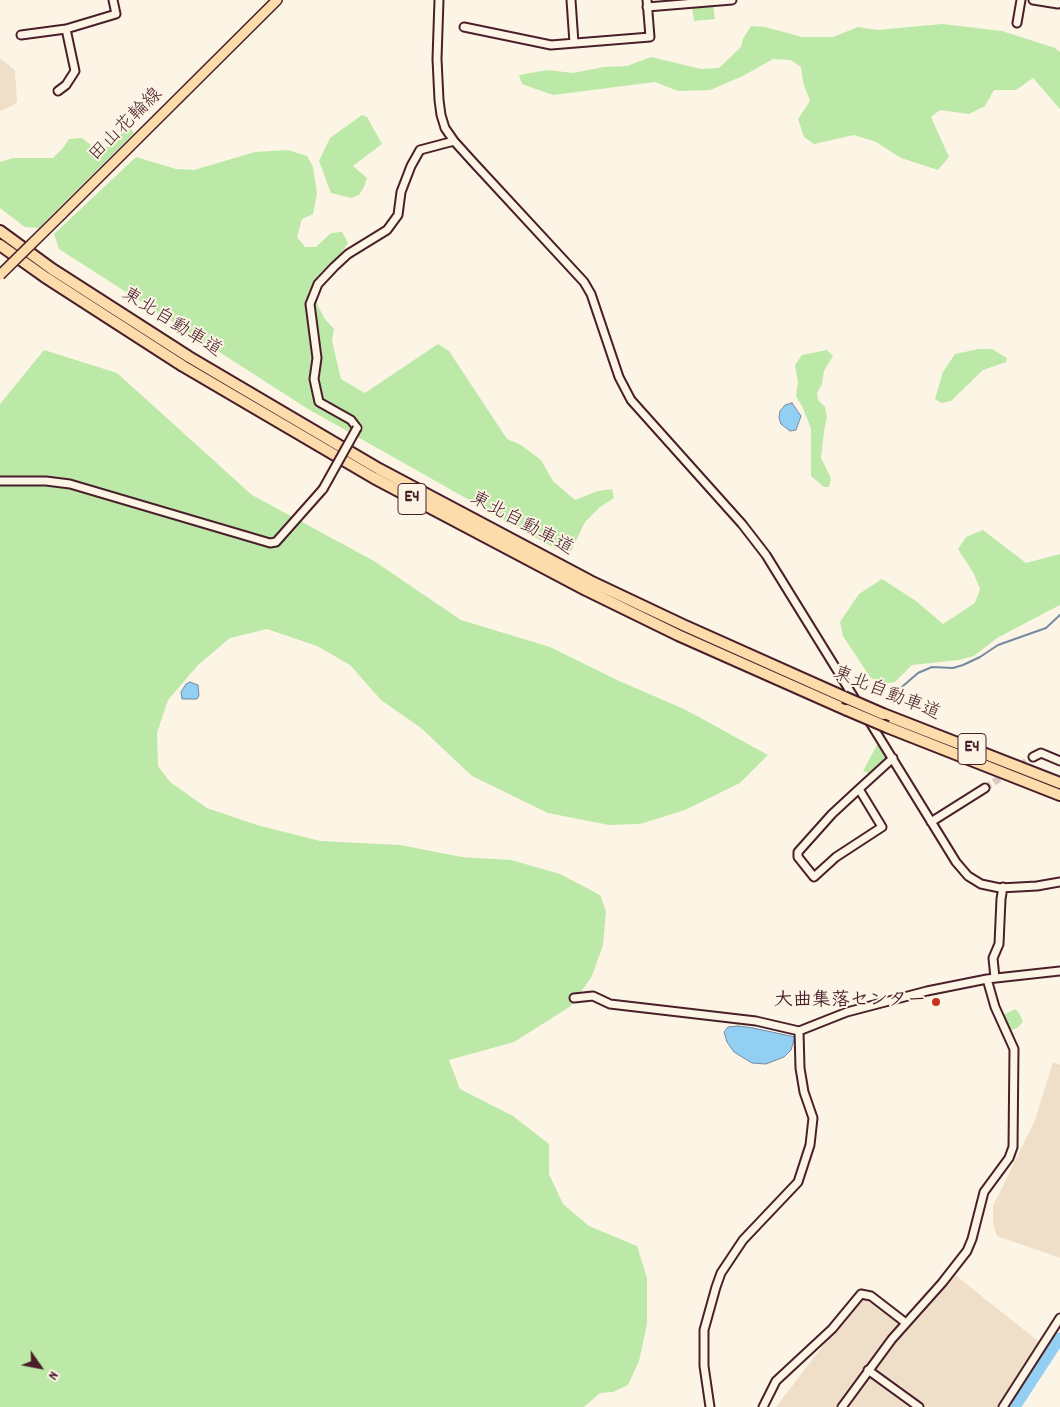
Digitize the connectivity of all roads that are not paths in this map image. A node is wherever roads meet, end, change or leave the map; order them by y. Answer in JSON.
{"nodes":[{"id":1,"x":113,"y":0,"type":"edge"},
{"id":2,"x":277,"y":0,"type":"edge"},
{"id":3,"x":439,"y":0,"type":"edge"},
{"id":4,"x":571,"y":0,"type":"edge"},
{"id":5,"x":732,"y":0,"type":"edge"},
{"id":6,"x":1021,"y":0,"type":"edge"},
{"id":7,"x":1033,"y":0,"type":"edge"},
{"id":8,"x":1058,"y":0,"type":"edge"},
{"id":9,"x":647,"y":4,"type":"edge"},
{"id":10,"x":1017,"y":23,"type":"dead end"},
{"id":11,"x":464,"y":27,"type":"dead end"},
{"id":12,"x":66,"y":30,"type":"junction"},
{"id":13,"x":21,"y":35,"type":"dead end"},
{"id":14,"x":574,"y":43,"type":"junction"},
{"id":15,"x":58,"y":91,"type":"dead end"},
{"id":16,"x":454,"y":141,"type":"junction"},
{"id":17,"x":0,"y":231,"type":"edge"},
{"id":18,"x":0,"y":245,"type":"edge"},
{"id":19,"x":0,"y":275,"type":"edge"},
{"id":20,"x":0,"y":481,"type":"edge"},
{"id":21,"x":893,"y":758,"type":"junction"},
{"id":22,"x":1033,"y":758,"type":"tunnel mouth"},
{"id":23,"x":1060,"y":761,"type":"edge"},
{"id":24,"x":1060,"y":784,"type":"edge"},
{"id":25,"x":985,"y":788,"type":"tunnel mouth"},
{"id":26,"x":860,"y":789,"type":"junction"},
{"id":27,"x":1060,"y":795,"type":"edge"},
{"id":28,"x":931,"y":822,"type":"junction"},
{"id":29,"x":1060,"y":882,"type":"edge"},
{"id":30,"x":1003,"y":888,"type":"junction"},
{"id":31,"x":1060,"y":971,"type":"edge"},
{"id":32,"x":991,"y":978,"type":"junction"},
{"id":33,"x":574,"y":998,"type":"dead end"},
{"id":34,"x":800,"y":1031,"type":"junction"},
{"id":35,"x":1060,"y":1318,"type":"edge"},
{"id":36,"x":906,"y":1323,"type":"junction"},
{"id":37,"x":868,"y":1370,"type":"junction"},
{"id":38,"x":710,"y":1407,"type":"edge"},
{"id":39,"x":763,"y":1407,"type":"edge"},
{"id":40,"x":842,"y":1407,"type":"edge"},
{"id":41,"x":919,"y":1407,"type":"edge"},
{"id":42,"x":1003,"y":1407,"type":"edge"}],
"edges":[{"from":1,"to":12,"type":"street"},
{"from":2,"to":19,"type":"main road","name":"田山花輪線","bridge":true},
{"from":3,"to":16,"type":"street"},
{"from":4,"to":14,"type":"street"},
{"from":5,"to":9,"type":"street"},
{"from":6,"to":10,"type":"street"},
{"from":7,"to":8,"type":"street"},
{"from":9,"to":14,"type":"street"},
{"from":11,"to":14,"type":"street"},
{"from":12,"to":13,"type":"street"},
{"from":12,"to":15,"type":"street"},
{"from":16,"to":20,"type":"street","bridge":true},
{"from":16,"to":21,"type":"street"},
{"from":17,"to":24,"type":"highway","name":"東北自動車道","number":"E4","bridge":true},
{"from":18,"to":27,"type":"highway","name":"東北自動車道","number":"E4","bridge":true},
{"from":21,"to":26,"type":"street"},
{"from":21,"to":28,"type":"street"},
{"from":22,"to":23,"type":"street"},
{"from":25,"to":28,"type":"street"},
{"from":26,"to":26,"type":"street"},
{"from":28,"to":30,"type":"street"},
{"from":29,"to":30,"type":"street"},
{"from":30,"to":32,"type":"street"},
{"from":31,"to":32,"type":"street"},
{"from":32,"to":34,"type":"street"},
{"from":32,"to":36,"type":"street"},
{"from":33,"to":34,"type":"street"},
{"from":34,"to":38,"type":"street"},
{"from":35,"to":42,"type":"street"},
{"from":36,"to":37,"type":"street"},
{"from":36,"to":39,"type":"street"},
{"from":37,"to":40,"type":"street"},
{"from":37,"to":41,"type":"street"}]}
